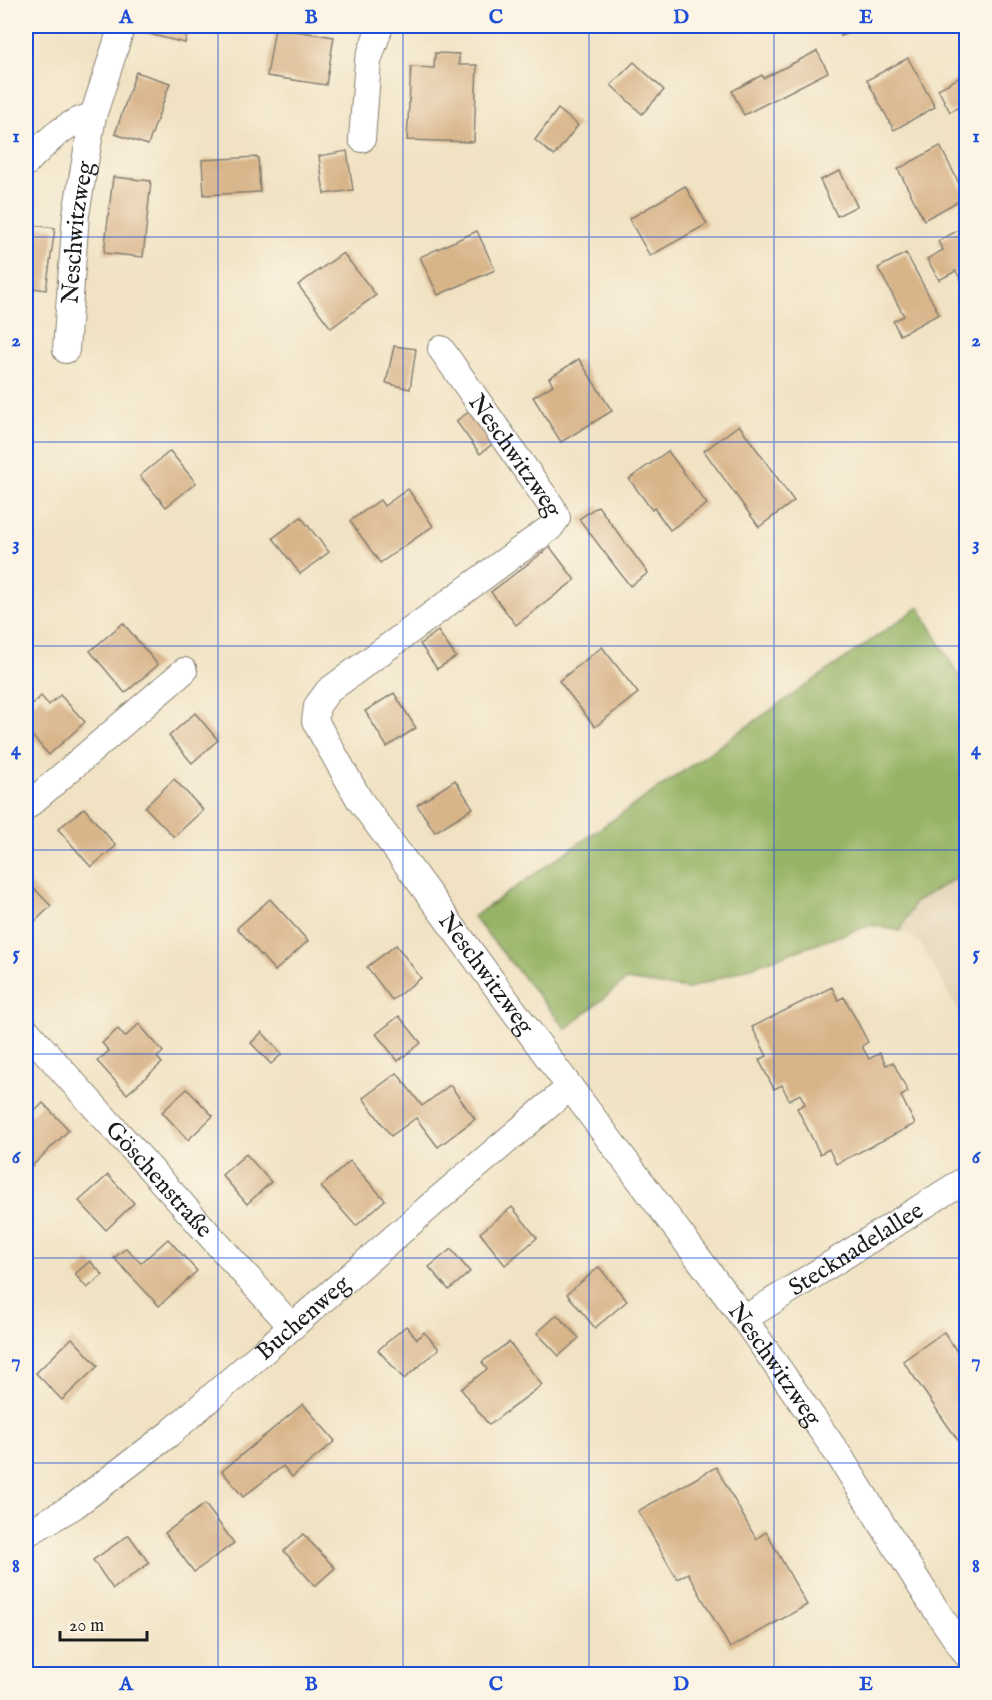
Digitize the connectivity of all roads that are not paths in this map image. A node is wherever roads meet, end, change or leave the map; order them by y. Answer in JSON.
{"nodes":[{"id":1,"x":122,"y":26,"type":"edge"},
{"id":2,"x":380,"y":26,"type":"edge"},
{"id":3,"x":93,"y":116,"type":"junction"},
{"id":4,"x":362,"y":139,"type":"dead end"},
{"id":5,"x":26,"y":163,"type":"edge"},
{"id":6,"x":441,"y":349,"type":"dead end"},
{"id":7,"x":66,"y":350,"type":"dead end"},
{"id":8,"x":184,"y":671,"type":"dead end"},
{"id":9,"x":26,"y":807,"type":"edge"},
{"id":10,"x":26,"y":1030,"type":"edge"},
{"id":11,"x":570,"y":1087,"type":"junction"},
{"id":12,"x":966,"y":1179,"type":"edge"},
{"id":13,"x":744,"y":1319,"type":"junction"},
{"id":14,"x":292,"y":1327,"type":"junction"},
{"id":15,"x":26,"y":1534,"type":"edge"},
{"id":16,"x":966,"y":1654,"type":"edge"}],
"edges":[{"from":1,"to":3,"type":"street","name":"Neschwitzweg"},
{"from":2,"to":4,"type":"street"},
{"from":3,"to":5,"type":"street","name":"Neschwitzweg"},
{"from":3,"to":7,"type":"street","name":"Neschwitzweg"},
{"from":6,"to":11,"type":"street","name":"Neschwitzweg"},
{"from":8,"to":9,"type":"street"},
{"from":10,"to":14,"type":"street","name":"Göschenstraße"},
{"from":11,"to":13,"type":"street","name":"Neschwitzweg"},
{"from":11,"to":14,"type":"street","name":"Buchenweg"},
{"from":12,"to":13,"type":"street","name":"Stecknadelallee"},
{"from":13,"to":16,"type":"street","name":"Neschwitzweg"},
{"from":14,"to":15,"type":"street","name":"Buchenweg"}]}
